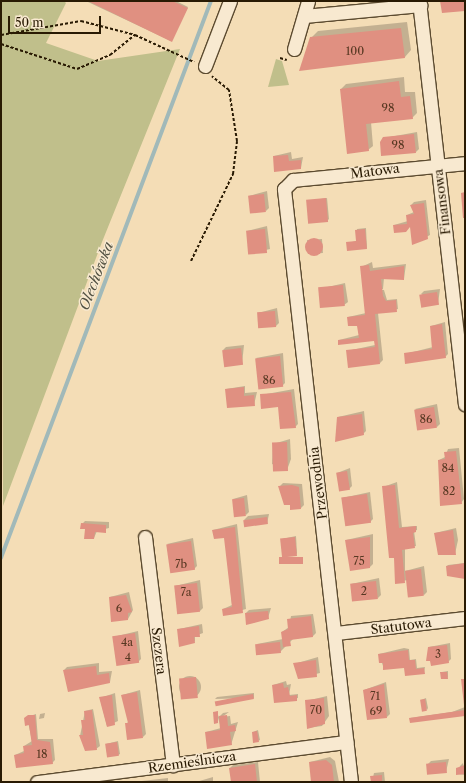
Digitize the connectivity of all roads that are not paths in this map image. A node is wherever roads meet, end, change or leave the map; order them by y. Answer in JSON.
{"nodes":[{"id":1,"x":230,"y":1,"type":"edge"},
{"id":2,"x":308,"y":1,"type":"edge"},
{"id":3,"x":419,"y":3,"type":"edge"},
{"id":4,"x":304,"y":16,"type":"junction"},
{"id":5,"x":294,"y":49,"type":"dead end"},
{"id":6,"x":203,"y":65,"type":"road end"},
{"id":7,"x":465,"y":164,"type":"edge"},
{"id":8,"x":437,"y":165,"type":"junction"},
{"id":9,"x":286,"y":185,"type":"joint"},
{"id":10,"x":465,"y":404,"type":"edge"},
{"id":11,"x":145,"y":537,"type":"dead end"},
{"id":12,"x":465,"y":618,"type":"edge"},
{"id":13,"x":336,"y":633,"type":"junction"},
{"id":14,"x":346,"y":742,"type":"junction"},
{"id":15,"x":173,"y":765,"type":"junction"},
{"id":16,"x":93,"y":778,"type":"edge"},
{"id":17,"x":37,"y":782,"type":"edge"},
{"id":18,"x":351,"y":782,"type":"edge"}],
"edges":[{"from":1,"to":6,"type":"street"},
{"from":2,"to":4,"type":"street"},
{"from":3,"to":4,"type":"street"},
{"from":3,"to":8,"type":"street","name":"Finansowa"},
{"from":4,"to":5,"type":"street"},
{"from":7,"to":8,"type":"street","name":"Matowa"},
{"from":8,"to":9,"type":"street","name":"Matowa"},
{"from":8,"to":10,"type":"street","name":"Finansowa"},
{"from":9,"to":13,"type":"street","name":"Przewodnia"},
{"from":11,"to":15,"type":"street","name":"Szczera"},
{"from":12,"to":13,"type":"street","name":"Statutowa"},
{"from":13,"to":14,"type":"street","name":"Przewodnia"},
{"from":14,"to":15,"type":"street","name":"Rzemieślnicza"},
{"from":14,"to":18,"type":"street","name":"Przewodnia"},
{"from":15,"to":16,"type":"street","name":"Rzemieślnicza"},
{"from":16,"to":17,"type":"street","name":"Rzemieślnicza"}]}
